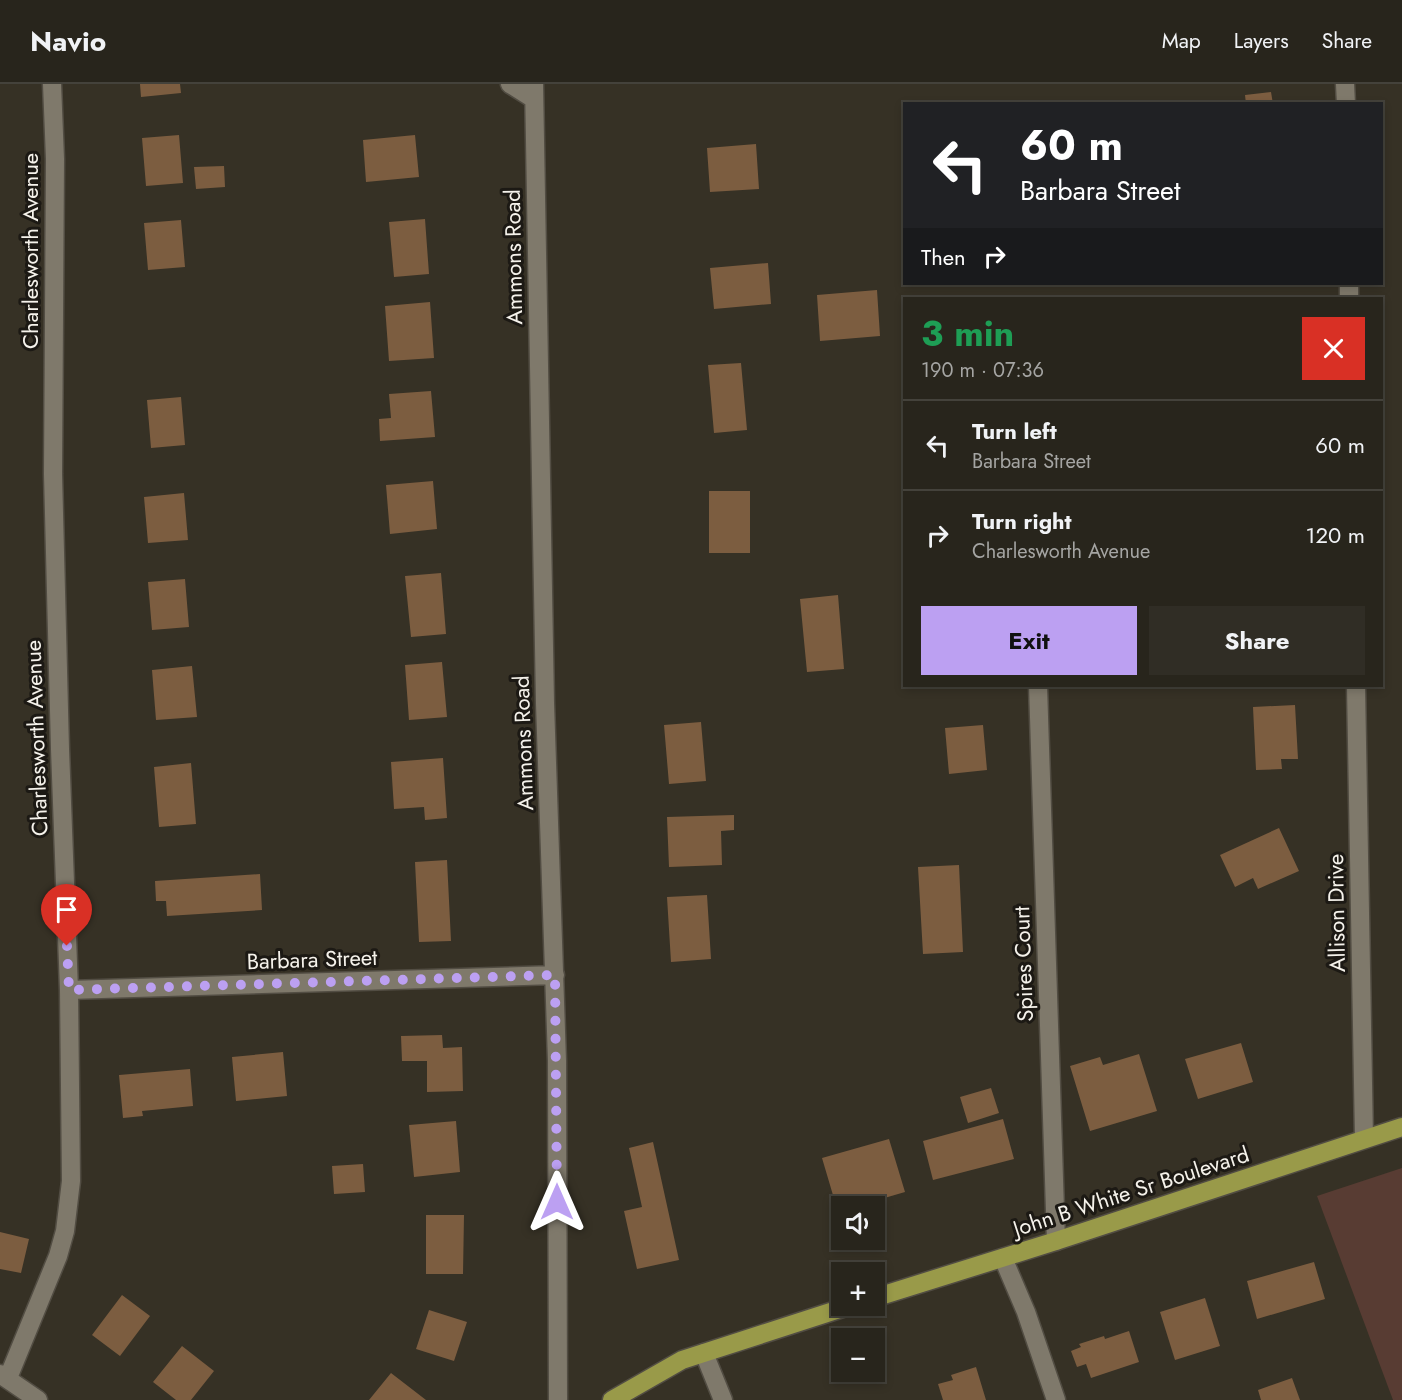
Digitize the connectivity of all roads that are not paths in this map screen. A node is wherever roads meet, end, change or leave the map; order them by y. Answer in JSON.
{"nodes":[{"id":1,"x":52,"y":84,"type":"edge"},
{"id":2,"x":510,"y":84,"type":"edge"},
{"id":3,"x":1345,"y":84,"type":"edge"},
{"id":4,"x":534,"y":91,"type":"edge"},
{"id":5,"x":1346,"y":102,"type":"edge"},
{"id":6,"x":1038,"y":687,"type":"edge"},
{"id":7,"x":1356,"y":687,"type":"edge"},
{"id":8,"x":555,"y":975,"type":"junction"},
{"id":9,"x":69,"y":990,"type":"junction"},
{"id":10,"x":1402,"y":1126,"type":"edge"},
{"id":11,"x":1364,"y":1139,"type":"junction"},
{"id":12,"x":1056,"y":1241,"type":"junction"},
{"id":13,"x":1003,"y":1258,"type":"junction"},
{"id":14,"x":885,"y":1295,"type":"edge"},
{"id":15,"x":831,"y":1312,"type":"edge"},
{"id":16,"x":704,"y":1353,"type":"junction"},
{"id":17,"x":4,"y":1376,"type":"edge"},
{"id":18,"x":38,"y":1400,"type":"edge"},
{"id":19,"x":558,"y":1400,"type":"edge"},
{"id":20,"x":612,"y":1400,"type":"edge"},
{"id":21,"x":723,"y":1400,"type":"edge"},
{"id":22,"x":1056,"y":1400,"type":"edge"}],
"edges":[{"from":1,"to":9,"type":"street","name":"Charlesworth Avenue"},
{"from":2,"to":4,"type":"street"},
{"from":3,"to":5,"type":"street"},
{"from":4,"to":8,"type":"street","name":"Ammons Road"},
{"from":6,"to":12,"type":"street","name":"Spires Court"},
{"from":7,"to":11,"type":"street","name":"Allison Drive"},
{"from":8,"to":9,"type":"street","name":"Barbara Street"},
{"from":8,"to":19,"type":"street","name":"Ammons Road"},
{"from":9,"to":17,"type":"street","name":"Charlesworth Avenue"},
{"from":10,"to":11,"type":"main road","name":"John B White Sr Boulevard"},
{"from":11,"to":12,"type":"main road","name":"John B White Sr Boulevard"},
{"from":12,"to":13,"type":"main road","name":"John B White Sr Boulevard"},
{"from":13,"to":14,"type":"main road","name":"John B White Sr Boulevard"},
{"from":13,"to":22,"type":"street"},
{"from":15,"to":16,"type":"main road"},
{"from":16,"to":20,"type":"main road"},
{"from":16,"to":21,"type":"street"},
{"from":17,"to":18,"type":"street"}]}
